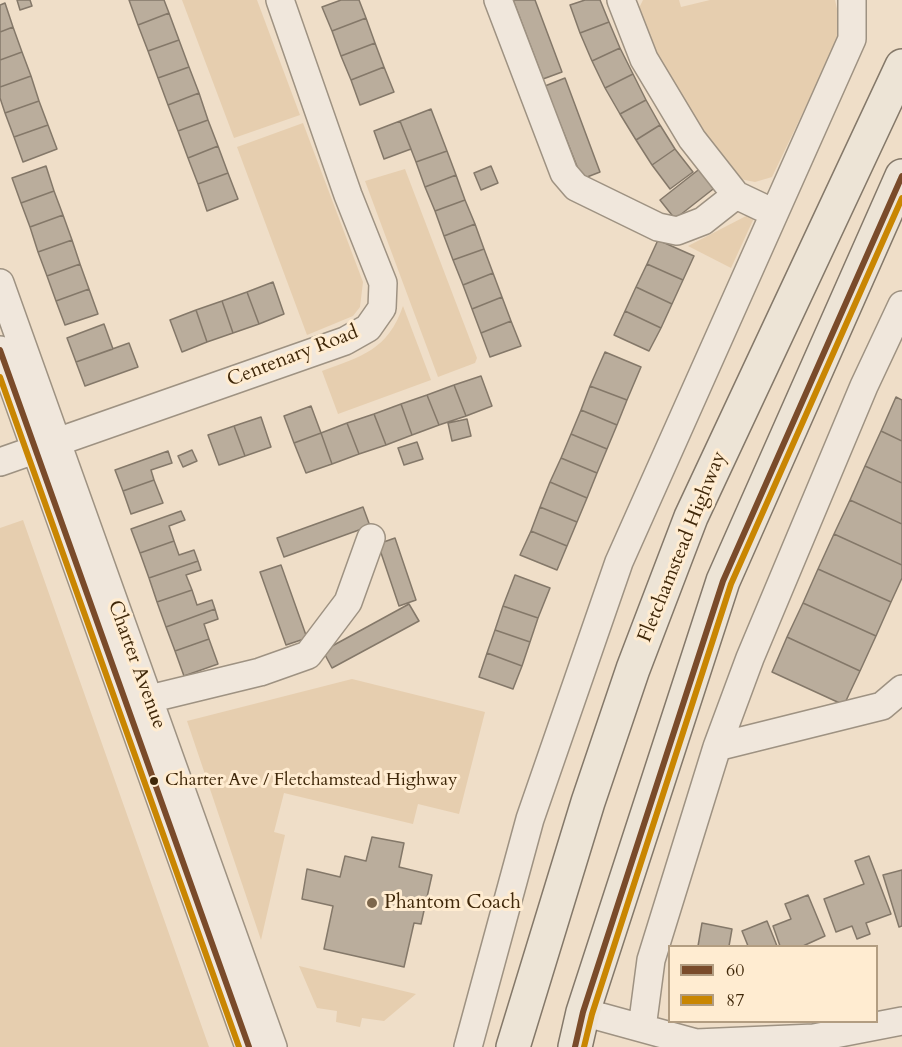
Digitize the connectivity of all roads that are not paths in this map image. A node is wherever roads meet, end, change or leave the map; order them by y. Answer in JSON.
{"nodes":[{"id":1,"x":280,"y":0,"type":"edge"},
{"id":2,"x":498,"y":0,"type":"edge"},
{"id":3,"x":621,"y":0,"type":"edge"},
{"id":4,"x":852,"y":0,"type":"edge"},
{"id":5,"x":902,"y":66,"type":"edge"},
{"id":6,"x":902,"y":176,"type":"edge"},
{"id":7,"x":736,"y":195,"type":"junction"},
{"id":8,"x":774,"y":213,"type":"junction"},
{"id":9,"x":0,"y":283,"type":"edge"},
{"id":10,"x":902,"y":305,"type":"edge"},
{"id":11,"x":0,"y":350,"type":"edge"},
{"id":12,"x":46,"y":446,"type":"junction"},
{"id":13,"x":0,"y":462,"type":"edge"},
{"id":14,"x":370,"y":538,"type":"dead end"},
{"id":15,"x":902,"y":689,"type":"edge"},
{"id":16,"x":148,"y":699,"type":"junction"},
{"id":17,"x":717,"y":747,"type":"junction"},
{"id":18,"x":583,"y":1012,"type":"junction"},
{"id":19,"x":902,"y":1021,"type":"edge"},
{"id":20,"x":642,"y":1028,"type":"junction"},
{"id":21,"x":249,"y":1047,"type":"edge"},
{"id":22,"x":273,"y":1047,"type":"edge"},
{"id":23,"x":468,"y":1047,"type":"edge"},
{"id":24,"x":513,"y":1047,"type":"edge"},
{"id":25,"x":575,"y":1047,"type":"edge"}],
"edges":[{"from":1,"to":12,"type":"street","name":"Centenary Road"},
{"from":2,"to":7,"type":"street"},
{"from":3,"to":7,"type":"street"},
{"from":4,"to":8,"type":"street"},
{"from":5,"to":24,"type":"highway","name":"Fletchamstead Highway"},
{"from":6,"to":18,"type":"highway"},
{"from":7,"to":8,"type":"street"},
{"from":8,"to":23,"type":"street"},
{"from":9,"to":12,"type":"street","name":"Charter Avenue"},
{"from":10,"to":17,"type":"street"},
{"from":11,"to":12,"type":"street","name":"Charter Avenue"},
{"from":12,"to":13,"type":"street","name":"Centenary Road"},
{"from":12,"to":16,"type":"street","name":"Charter Avenue"},
{"from":12,"to":21,"type":"street","name":"Charter Avenue"},
{"from":14,"to":16,"type":"street"},
{"from":15,"to":17,"type":"street"},
{"from":16,"to":22,"type":"street","name":"Charter Avenue"},
{"from":17,"to":20,"type":"street"},
{"from":18,"to":20,"type":"street"},
{"from":18,"to":25,"type":"highway"},
{"from":19,"to":20,"type":"street"}]}
